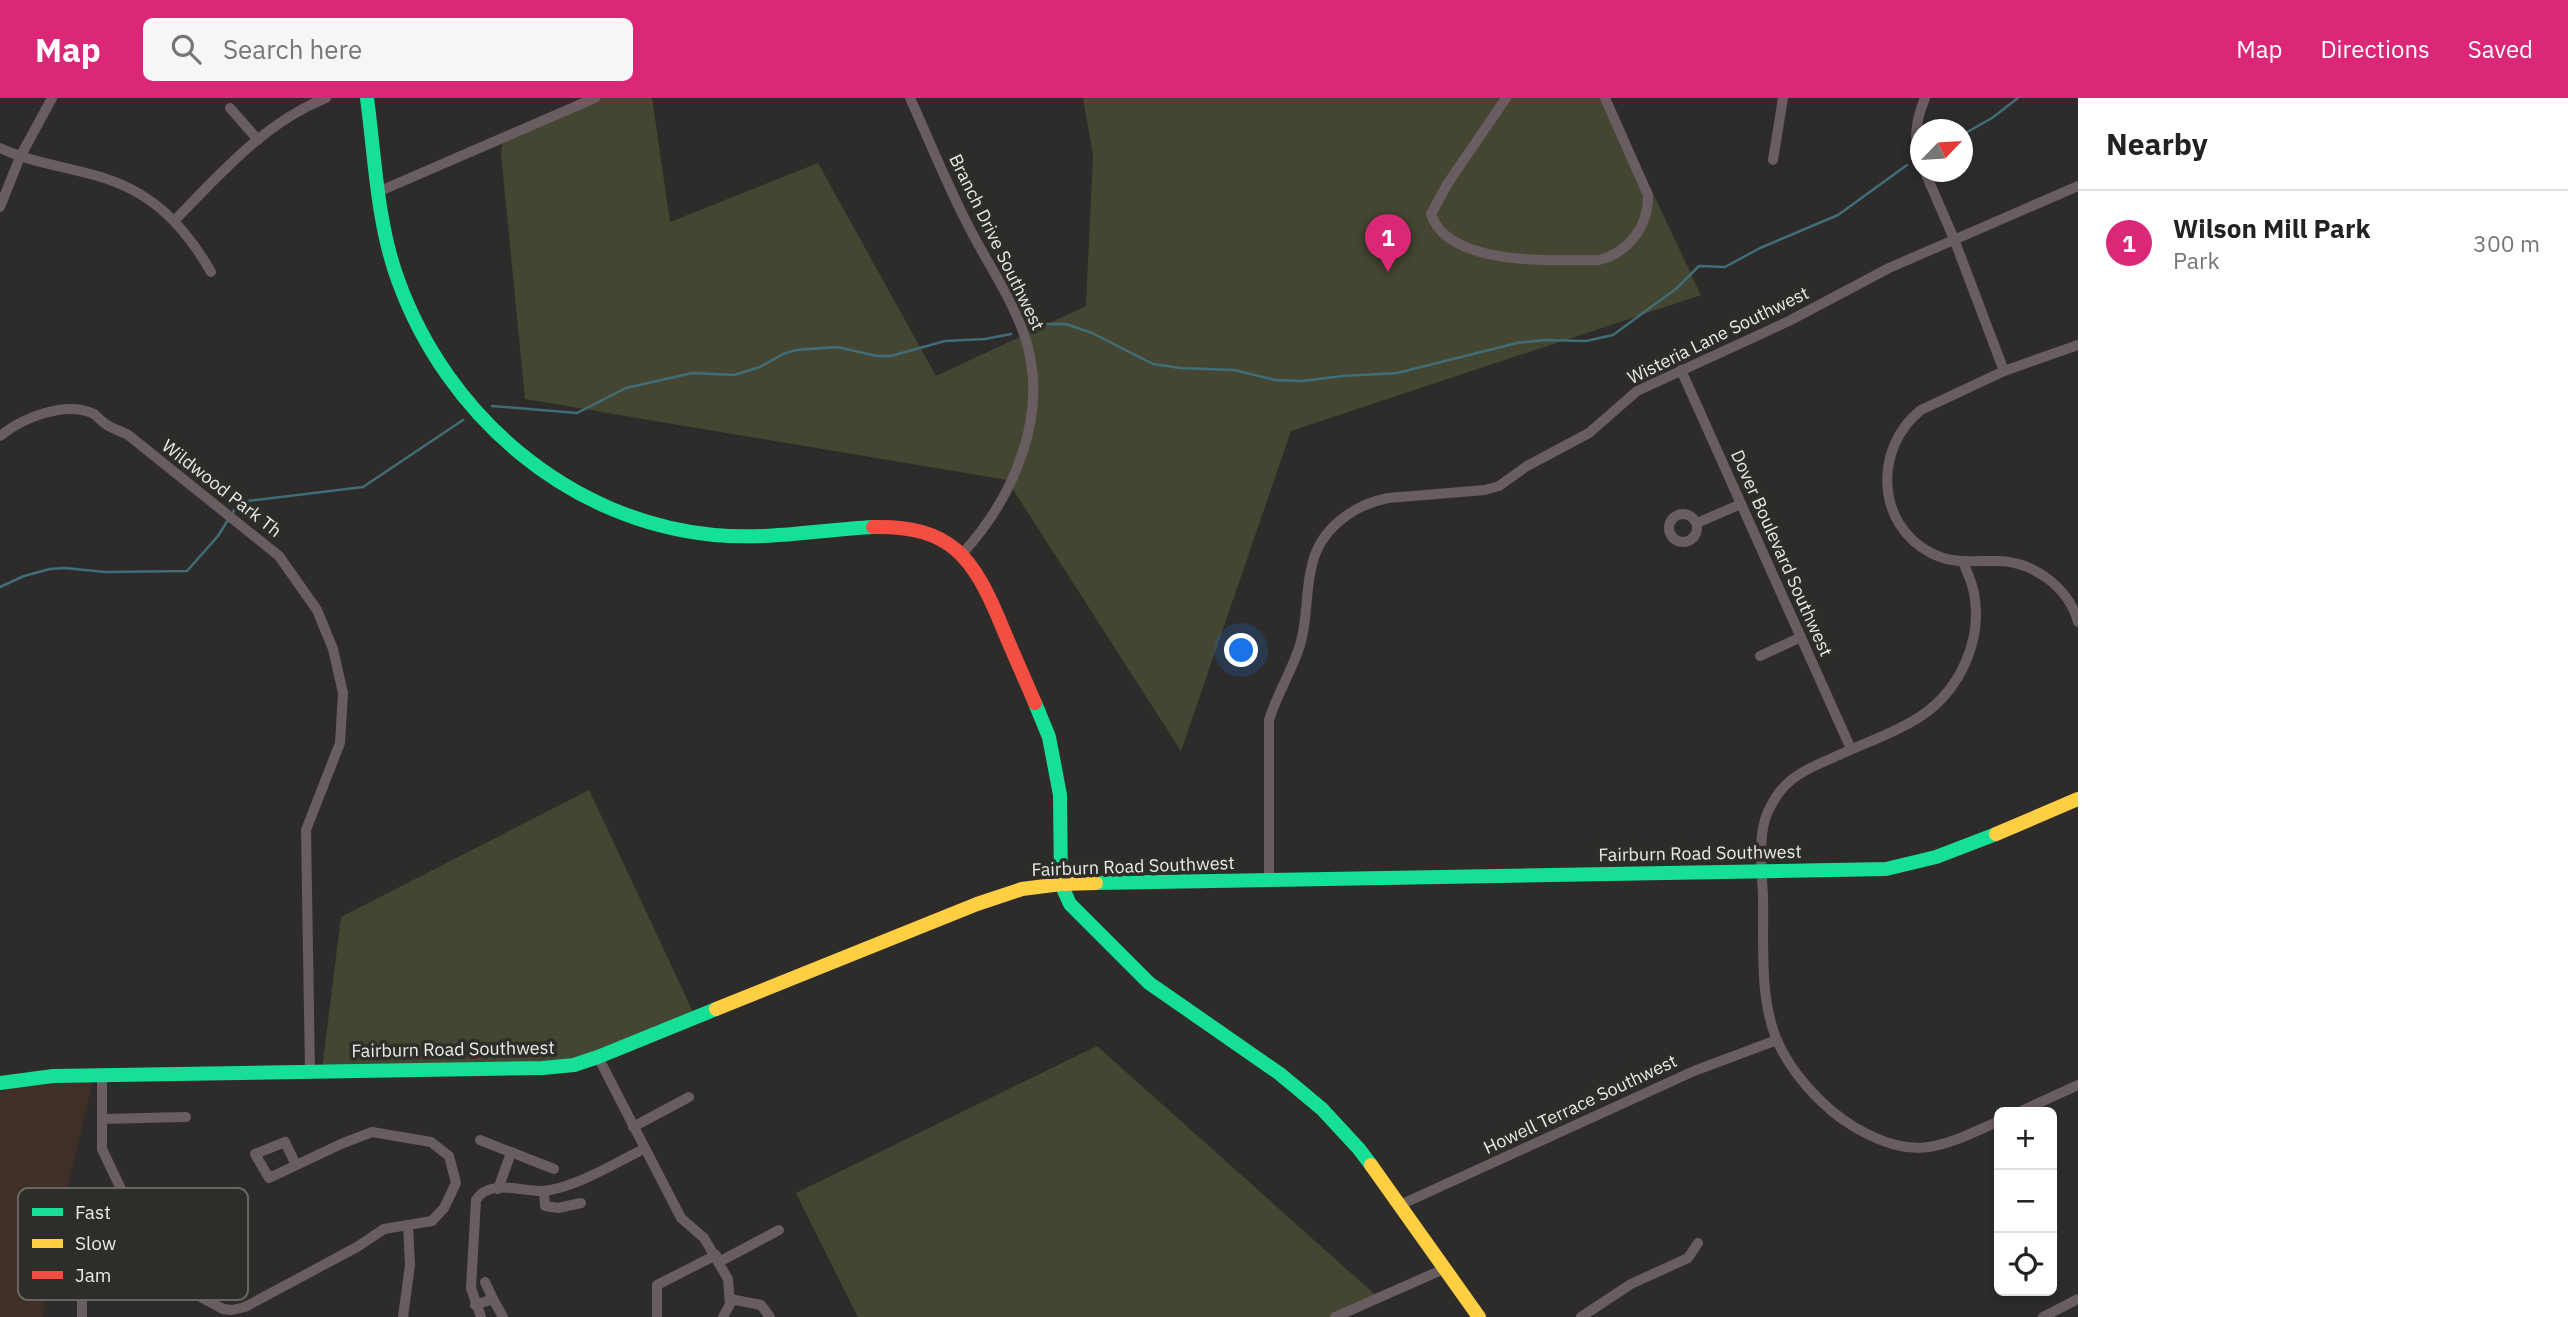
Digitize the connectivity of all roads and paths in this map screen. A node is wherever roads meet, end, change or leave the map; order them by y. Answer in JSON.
{"nodes":[{"id":1,"x":52,"y":98,"type":"edge"},
{"id":2,"x":326,"y":98,"type":"edge"},
{"id":3,"x":367,"y":98,"type":"edge"},
{"id":4,"x":596,"y":98,"type":"edge"},
{"id":5,"x":910,"y":98,"type":"edge"},
{"id":6,"x":1506,"y":98,"type":"edge"},
{"id":7,"x":1605,"y":98,"type":"edge"},
{"id":8,"x":1783,"y":98,"type":"edge"},
{"id":9,"x":1925,"y":98,"type":"edge"},
{"id":10,"x":230,"y":108,"type":"dead end"},
{"id":11,"x":1917,"y":119,"type":"edge"},
{"id":12,"x":258,"y":139,"type":"junction"},
{"id":13,"x":0,"y":148,"type":"edge"},
{"id":14,"x":20,"y":157,"type":"junction"},
{"id":15,"x":1773,"y":160,"type":"dead end"},
{"id":16,"x":1929,"y":182,"type":"edge"},
{"id":17,"x":2078,"y":186,"type":"edge"},
{"id":18,"x":380,"y":191,"type":"junction"},
{"id":19,"x":0,"y":207,"type":"edge"},
{"id":20,"x":175,"y":220,"type":"junction"},
{"id":21,"x":1954,"y":239,"type":"junction"},
{"id":22,"x":211,"y":272,"type":"dead end"},
{"id":23,"x":2078,"y":345,"type":"edge"},
{"id":24,"x":1681,"y":370,"type":"junction"},
{"id":25,"x":2004,"y":371,"type":"junction"},
{"id":26,"x":0,"y":436,"type":"edge"},
{"id":27,"x":1741,"y":504,"type":"junction"},
{"id":28,"x":1697,"y":523,"type":"dead end"},
{"id":29,"x":962,"y":554,"type":"junction"},
{"id":30,"x":1963,"y":562,"type":"junction"},
{"id":31,"x":2078,"y":622,"type":"edge"},
{"id":32,"x":1801,"y":637,"type":"junction"},
{"id":33,"x":1760,"y":656,"type":"dead end"},
{"id":34,"x":1851,"y":749,"type":"junction"},
{"id":35,"x":2078,"y":799,"type":"edge"},
{"id":36,"x":1762,"y":872,"type":"junction"},
{"id":37,"x":1269,"y":881,"type":"junction"},
{"id":38,"x":1061,"y":884,"type":"junction"},
{"id":39,"x":1777,"y":1040,"type":"junction"},
{"id":40,"x":598,"y":1057,"type":"junction"},
{"id":41,"x":310,"y":1072,"type":"junction"},
{"id":42,"x":102,"y":1075,"type":"junction"},
{"id":43,"x":0,"y":1083,"type":"edge"},
{"id":44,"x":2078,"y":1085,"type":"edge"},
{"id":45,"x":689,"y":1097,"type":"dead end"},
{"id":46,"x":2030,"y":1107,"type":"edge"},
{"id":47,"x":186,"y":1117,"type":"dead end"},
{"id":48,"x":102,"y":1119,"type":"junction"},
{"id":49,"x":1994,"y":1123,"type":"edge"},
{"id":50,"x":633,"y":1127,"type":"junction"},
{"id":51,"x":480,"y":1140,"type":"dead end"},
{"id":52,"x":644,"y":1149,"type":"junction"},
{"id":53,"x":511,"y":1153,"type":"junction"},
{"id":54,"x":296,"y":1165,"type":"dead end"},
{"id":55,"x":554,"y":1169,"type":"dead end"},
{"id":56,"x":121,"y":1188,"type":"edge"},
{"id":57,"x":498,"y":1189,"type":"junction"},
{"id":58,"x":544,"y":1191,"type":"junction"},
{"id":59,"x":581,"y":1203,"type":"dead end"},
{"id":60,"x":1400,"y":1205,"type":"junction"},
{"id":61,"x":408,"y":1226,"type":"junction"},
{"id":62,"x":779,"y":1230,"type":"dead end"},
{"id":63,"x":1698,"y":1242,"type":"dead end"},
{"id":64,"x":718,"y":1259,"type":"junction"},
{"id":65,"x":1444,"y":1269,"type":"junction"},
{"id":66,"x":485,"y":1282,"type":"dead end"},
{"id":67,"x":493,"y":1299,"type":"junction"},
{"id":68,"x":730,"y":1299,"type":"junction"},
{"id":69,"x":2078,"y":1299,"type":"edge"},
{"id":70,"x":206,"y":1300,"type":"edge"},
{"id":71,"x":475,"y":1305,"type":"junction"},
{"id":72,"x":403,"y":1317,"type":"edge"},
{"id":73,"x":481,"y":1317,"type":"edge"},
{"id":74,"x":503,"y":1317,"type":"edge"},
{"id":75,"x":657,"y":1317,"type":"edge"},
{"id":76,"x":723,"y":1317,"type":"edge"},
{"id":77,"x":771,"y":1317,"type":"edge"},
{"id":78,"x":1335,"y":1317,"type":"edge"},
{"id":79,"x":1479,"y":1317,"type":"edge"},
{"id":80,"x":1581,"y":1317,"type":"edge"},
{"id":81,"x":2043,"y":1317,"type":"edge"}],
"edges":[{"from":1,"to":14,"type":"street"},
{"from":2,"to":12,"type":"street"},
{"from":3,"to":18,"type":"street"},
{"from":4,"to":18,"type":"street"},
{"from":5,"to":29,"type":"street","name":"Branch Drive Southwest"},
{"from":6,"to":7,"type":"street"},
{"from":8,"to":15,"type":"street"},
{"from":9,"to":11,"type":"street"},
{"from":10,"to":12,"type":"street"},
{"from":12,"to":20,"type":"street"},
{"from":13,"to":14,"type":"street"},
{"from":14,"to":19,"type":"street"},
{"from":14,"to":20,"type":"street"},
{"from":16,"to":21,"type":"street"},
{"from":17,"to":21,"type":"street","name":"Wisteria Lane Southwest"},
{"from":18,"to":29,"type":"street"},
{"from":20,"to":22,"type":"street"},
{"from":21,"to":24,"type":"street","name":"Wisteria Lane Southwest"},
{"from":21,"to":25,"type":"street"},
{"from":23,"to":25,"type":"street"},
{"from":24,"to":27,"type":"street","name":"Dover Boulevard Southwest"},
{"from":24,"to":37,"type":"street","name":"Wisteria Lane Southwest"},
{"from":25,"to":30,"type":"street"},
{"from":26,"to":41,"type":"street","name":"Wildwood Park Th"},
{"from":27,"to":28,"type":"street"},
{"from":27,"to":32,"type":"street","name":"Dover Boulevard Southwest"},
{"from":29,"to":38,"type":"street"},
{"from":30,"to":31,"type":"street"},
{"from":30,"to":34,"type":"street"},
{"from":32,"to":33,"type":"street"},
{"from":32,"to":34,"type":"street","name":"Dover Boulevard Southwest"},
{"from":34,"to":36,"type":"street"},
{"from":35,"to":36,"type":"street","name":"Fairburn Road Southwest"},
{"from":36,"to":37,"type":"street","name":"Fairburn Road Southwest"},
{"from":36,"to":39,"type":"street"},
{"from":37,"to":38,"type":"street","name":"Fairburn Road Southwest"},
{"from":38,"to":40,"type":"street","name":"Fairburn Road Southwest"},
{"from":38,"to":60,"type":"street"},
{"from":39,"to":49,"type":"street"},
{"from":39,"to":60,"type":"street","name":"Howell Terrace Southwest"},
{"from":40,"to":41,"type":"street","name":"Fairburn Road Southwest"},
{"from":40,"to":50,"type":"street"},
{"from":41,"to":42,"type":"street","name":"Fairburn Road Southwest"},
{"from":42,"to":43,"type":"street","name":"Fairburn Road Southwest"},
{"from":42,"to":48,"type":"street"},
{"from":44,"to":46,"type":"street"},
{"from":45,"to":50,"type":"street"},
{"from":47,"to":48,"type":"street"},
{"from":48,"to":56,"type":"street"},
{"from":50,"to":52,"type":"street"},
{"from":51,"to":53,"type":"street"},
{"from":52,"to":58,"type":"street"},
{"from":52,"to":64,"type":"street"},
{"from":53,"to":55,"type":"street"},
{"from":53,"to":57,"type":"street"},
{"from":54,"to":61,"type":"street"},
{"from":57,"to":58,"type":"street"},
{"from":57,"to":71,"type":"street"},
{"from":58,"to":59,"type":"street"},
{"from":60,"to":65,"type":"street"},
{"from":61,"to":70,"type":"street"},
{"from":61,"to":72,"type":"street"},
{"from":62,"to":64,"type":"street"},
{"from":63,"to":80,"type":"street"},
{"from":64,"to":68,"type":"street"},
{"from":64,"to":75,"type":"street"},
{"from":65,"to":78,"type":"street"},
{"from":65,"to":79,"type":"street"},
{"from":66,"to":67,"type":"street"},
{"from":67,"to":71,"type":"street"},
{"from":67,"to":74,"type":"street"},
{"from":68,"to":76,"type":"street"},
{"from":68,"to":77,"type":"street"},
{"from":69,"to":81,"type":"street"},
{"from":71,"to":73,"type":"street"}]}
